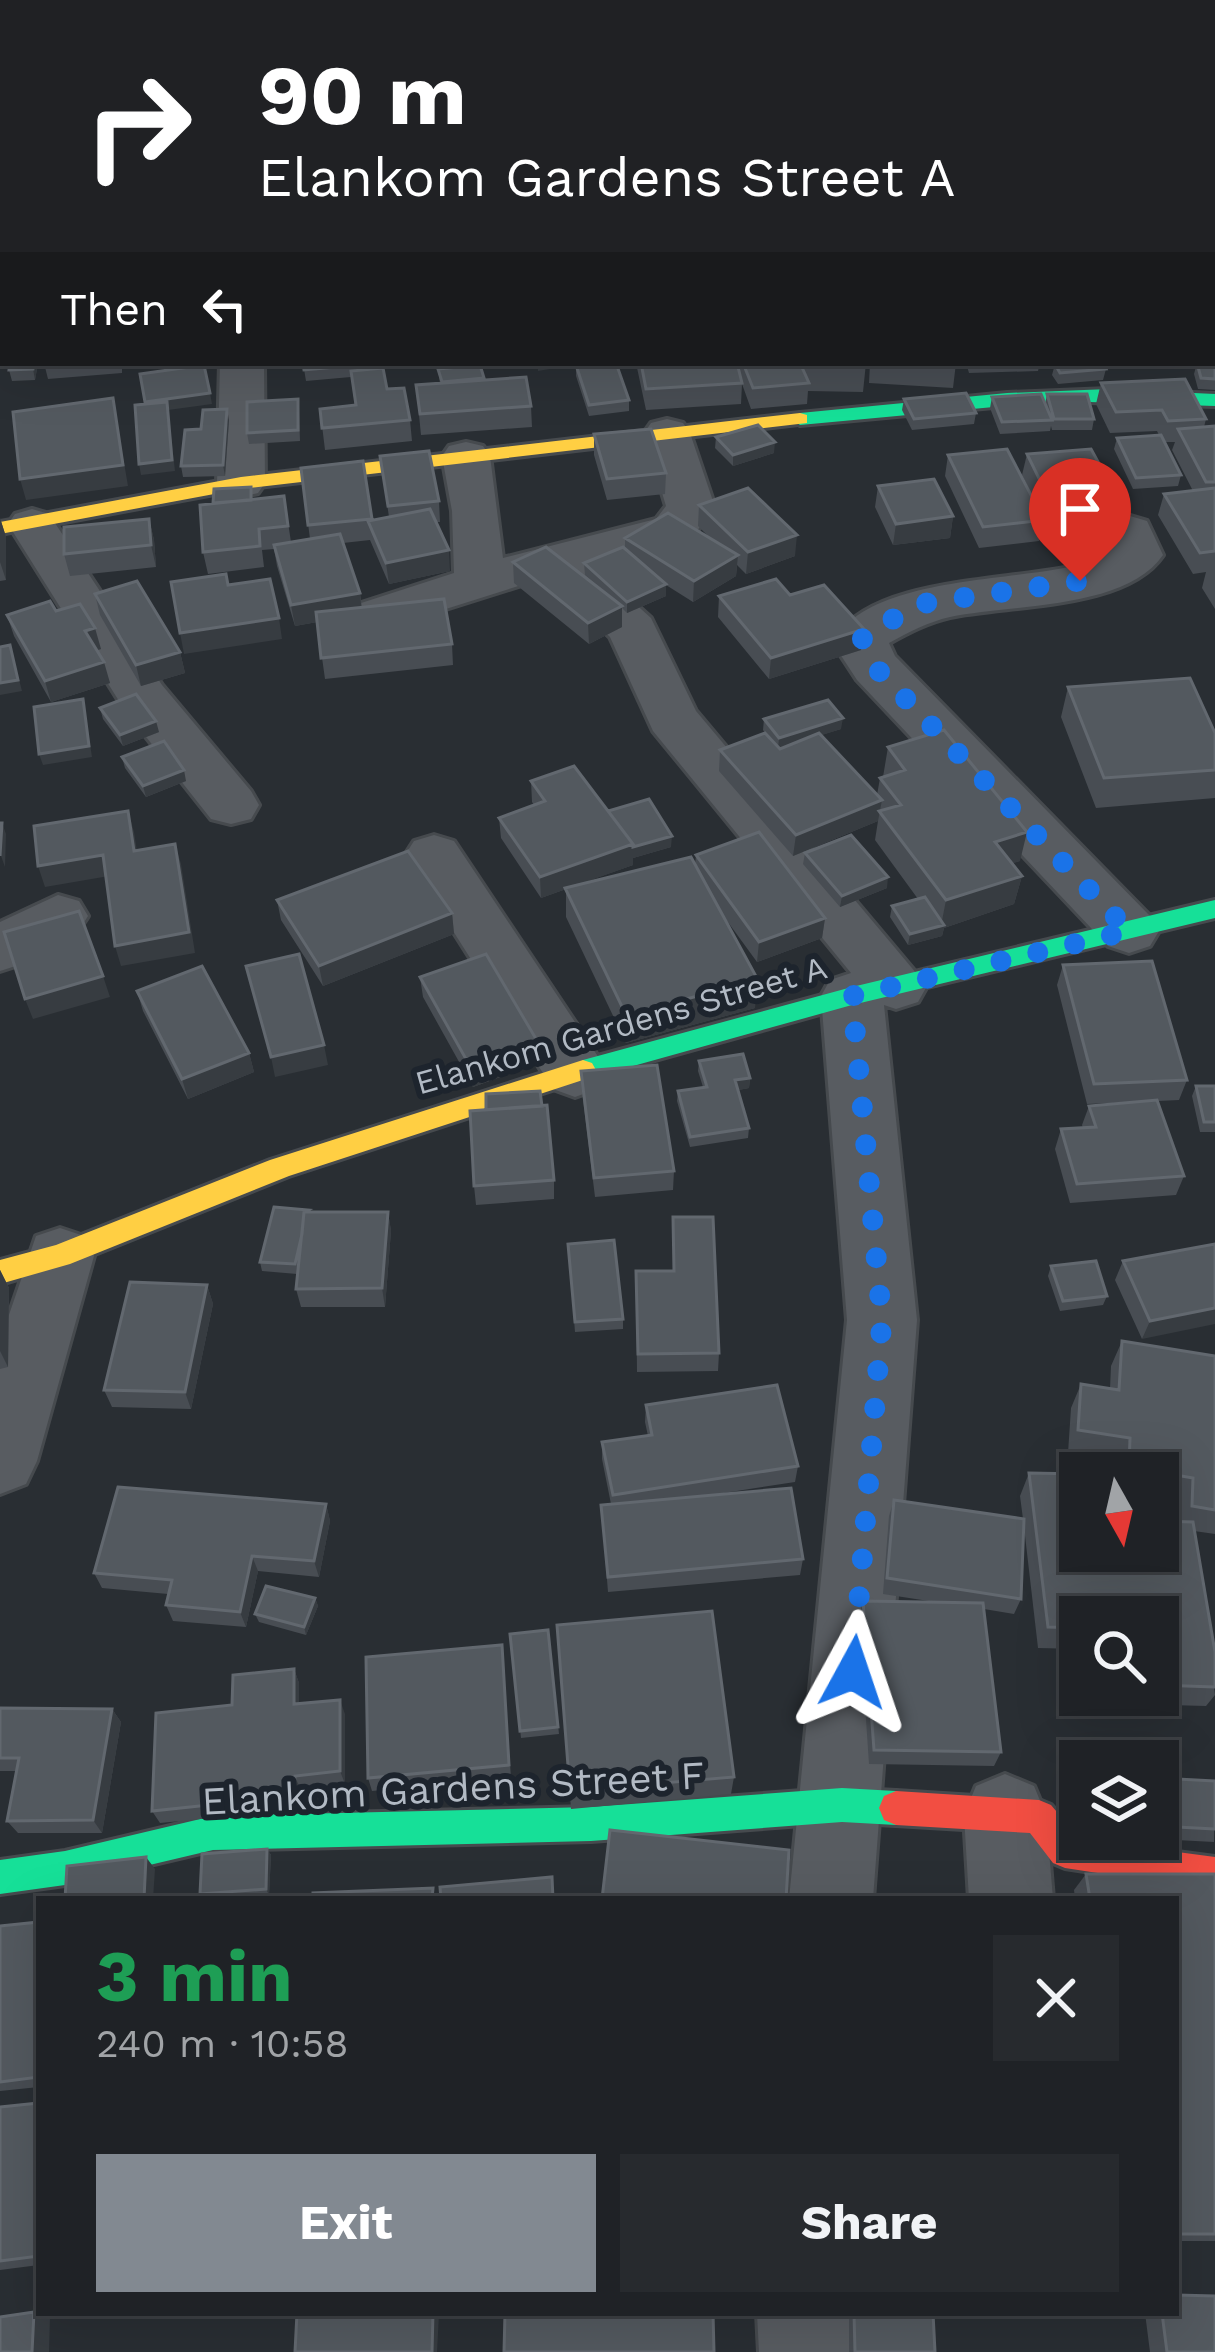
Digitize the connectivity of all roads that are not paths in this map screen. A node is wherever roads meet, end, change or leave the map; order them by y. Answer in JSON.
{"nodes":[{"id":1,"x":242,"y":366,"type":"edge"},
{"id":2,"x":1215,"y":400,"type":"edge"},
{"id":3,"x":667,"y":433,"type":"junction"},
{"id":4,"x":466,"y":456,"type":"junction"},
{"id":5,"x":242,"y":483,"type":"junction"},
{"id":6,"x":16,"y":526,"type":"edge"},
{"id":7,"x":1130,"y":531,"type":"dead end"},
{"id":8,"x":556,"y":558,"type":"junction"},
{"id":9,"x":480,"y":584,"type":"junction"},
{"id":10,"x":373,"y":616,"type":"edge"},
{"id":11,"x":231,"y":805,"type":"dead end"},
{"id":12,"x":434,"y":855,"type":"dead end"},
{"id":13,"x":1215,"y":909,"type":"edge"},
{"id":14,"x":58,"y":916,"type":"edge"},
{"id":15,"x":1129,"y":931,"type":"junction"},
{"id":16,"x":0,"y":949,"type":"edge"},
{"id":17,"x":874,"y":991,"type":"junction"},
{"id":18,"x":574,"y":1072,"type":"junction"},
{"id":19,"x":18,"y":1258,"type":"edge"},
{"id":20,"x":0,"y":1461,"type":"edge"},
{"id":21,"x":842,"y":1805,"type":"junction"},
{"id":22,"x":1005,"y":1816,"type":"junction"},
{"id":23,"x":1215,"y":1874,"type":"edge"},
{"id":24,"x":0,"y":1877,"type":"edge"},
{"id":25,"x":831,"y":1896,"type":"edge"},
{"id":26,"x":1011,"y":1896,"type":"edge"},
{"id":27,"x":806,"y":2316,"type":"edge"},
{"id":28,"x":807,"y":2352,"type":"edge"}],
"edges":[{"from":1,"to":5,"type":"street"},
{"from":2,"to":3,"type":"street"},
{"from":3,"to":4,"type":"street"},
{"from":3,"to":8,"type":"street"},
{"from":4,"to":5,"type":"street"},
{"from":4,"to":9,"type":"street"},
{"from":5,"to":6,"type":"street"},
{"from":6,"to":11,"type":"street"},
{"from":7,"to":15,"type":"street"},
{"from":8,"to":9,"type":"street"},
{"from":8,"to":17,"type":"street"},
{"from":9,"to":10,"type":"street"},
{"from":12,"to":18,"type":"street"},
{"from":13,"to":15,"type":"street","name":"Elankom Gardens Street A"},
{"from":14,"to":16,"type":"street"},
{"from":15,"to":17,"type":"street","name":"Elankom Gardens Street A"},
{"from":17,"to":18,"type":"street","name":"Elankom Gardens Street A"},
{"from":17,"to":21,"type":"street"},
{"from":18,"to":19,"type":"street","name":"Elankom Gardens Street A"},
{"from":19,"to":20,"type":"street"},
{"from":21,"to":22,"type":"street","name":"Elankom Gardens Street F"},
{"from":21,"to":24,"type":"street","name":"Elankom Gardens Street F"},
{"from":21,"to":25,"type":"street"},
{"from":22,"to":23,"type":"street","name":"Elankom Gardens Street F"},
{"from":22,"to":26,"type":"street"},
{"from":27,"to":28,"type":"street"}]}
